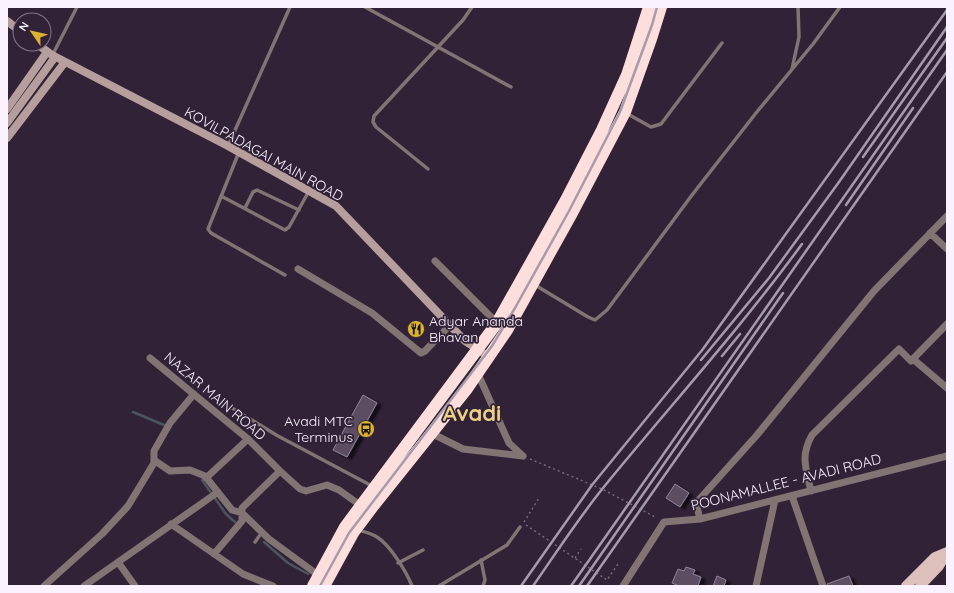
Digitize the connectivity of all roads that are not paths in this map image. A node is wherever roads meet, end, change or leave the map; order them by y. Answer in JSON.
{"nodes":[{"id":1,"x":76,"y":7,"type":"edge"},
{"id":2,"x":290,"y":7,"type":"edge"},
{"id":3,"x":365,"y":7,"type":"edge"},
{"id":4,"x":472,"y":7,"type":"edge"},
{"id":5,"x":649,"y":7,"type":"edge"},
{"id":6,"x":661,"y":7,"type":"edge"},
{"id":7,"x":798,"y":7,"type":"edge"},
{"id":8,"x":840,"y":7,"type":"edge"},
{"id":9,"x":722,"y":43,"type":"dead end"},
{"id":10,"x":437,"y":47,"type":"junction"},
{"id":11,"x":48,"y":52,"type":"edge"},
{"id":12,"x":51,"y":54,"type":"junction"},
{"id":13,"x":65,"y":62,"type":"junction"},
{"id":14,"x":791,"y":70,"type":"junction"},
{"id":15,"x":511,"y":87,"type":"dead end"},
{"id":16,"x":7,"y":110,"type":"edge"},
{"id":17,"x":625,"y":112,"type":"junction"},
{"id":18,"x":7,"y":123,"type":"edge"},
{"id":19,"x":7,"y":138,"type":"edge"},
{"id":20,"x":228,"y":146,"type":"junction"},
{"id":21,"x":239,"y":152,"type":"junction"},
{"id":22,"x":428,"y":169,"type":"dead end"},
{"id":23,"x":309,"y":191,"type":"junction"},
{"id":24,"x":221,"y":196,"type":"junction"},
{"id":25,"x":244,"y":208,"type":"junction"},
{"id":26,"x":299,"y":210,"type":"junction"},
{"id":27,"x":947,"y":216,"type":"edge"},
{"id":28,"x":930,"y":233,"type":"junction"},
{"id":29,"x":947,"y":249,"type":"edge"},
{"id":30,"x":434,"y":261,"type":"dead end"},
{"id":31,"x":298,"y":269,"type":"dead end"},
{"id":32,"x":285,"y":275,"type":"dead end"},
{"id":33,"x":528,"y":280,"type":"junction"},
{"id":34,"x":497,"y":323,"type":"junction"},
{"id":35,"x":947,"y":324,"type":"edge"},
{"id":36,"x":450,"y":325,"type":"junction"},
{"id":37,"x":477,"y":350,"type":"junction"},
{"id":38,"x":490,"y":357,"type":"junction"},
{"id":39,"x":150,"y":358,"type":"dead end"},
{"id":40,"x":913,"y":359,"type":"junction"},
{"id":41,"x":478,"y":374,"type":"junction"},
{"id":42,"x":947,"y":388,"type":"edge"},
{"id":43,"x":194,"y":394,"type":"junction"},
{"id":44,"x":232,"y":408,"type":"dead end"},
{"id":45,"x":431,"y":433,"type":"junction"},
{"id":46,"x":248,"y":439,"type":"junction"},
{"id":47,"x":947,"y":456,"type":"edge"},
{"id":48,"x":154,"y":460,"type":"junction"},
{"id":49,"x":280,"y":472,"type":"junction"},
{"id":50,"x":206,"y":478,"type":"junction"},
{"id":51,"x":378,"y":490,"type":"junction"},
{"id":52,"x":811,"y":491,"type":"junction"},
{"id":53,"x":216,"y":494,"type":"junction"},
{"id":54,"x":792,"y":496,"type":"junction"},
{"id":55,"x":775,"y":500,"type":"junction"},
{"id":56,"x":360,"y":505,"type":"junction"},
{"id":57,"x":242,"y":510,"type":"junction"},
{"id":58,"x":700,"y":519,"type":"junction"},
{"id":59,"x":171,"y":524,"type":"junction"},
{"id":60,"x":520,"y":527,"type":"dead end"},
{"id":61,"x":356,"y":530,"type":"junction"},
{"id":62,"x":262,"y":532,"type":"junction"},
{"id":63,"x":255,"y":542,"type":"dead end"},
{"id":64,"x":423,"y":550,"type":"dead end"},
{"id":65,"x":947,"y":553,"type":"edge"},
{"id":66,"x":214,"y":554,"type":"junction"},
{"id":67,"x":481,"y":560,"type":"junction"},
{"id":68,"x":118,"y":562,"type":"junction"},
{"id":69,"x":398,"y":563,"type":"junction"},
{"id":70,"x":318,"y":582,"type":"edge"},
{"id":71,"x":923,"y":585,"type":"edge"},
{"id":72,"x":44,"y":586,"type":"edge"},
{"id":73,"x":84,"y":586,"type":"edge"},
{"id":74,"x":135,"y":586,"type":"edge"},
{"id":75,"x":272,"y":586,"type":"edge"},
{"id":76,"x":412,"y":586,"type":"edge"},
{"id":77,"x":439,"y":586,"type":"edge"},
{"id":78,"x":483,"y":586,"type":"edge"},
{"id":79,"x":622,"y":586,"type":"edge"},
{"id":80,"x":756,"y":586,"type":"edge"},
{"id":81,"x":823,"y":586,"type":"edge"},
{"id":82,"x":906,"y":586,"type":"edge"}],
"edges":[{"from":1,"to":12,"type":"lane"},
{"from":2,"to":20,"type":"lane"},
{"from":3,"to":10,"type":"lane"},
{"from":4,"to":10,"type":"lane"},
{"from":5,"to":33,"type":"highway"},
{"from":6,"to":17,"type":"highway"},
{"from":7,"to":14,"type":"lane"},
{"from":8,"to":14,"type":"lane"},
{"from":9,"to":17,"type":"lane"},
{"from":10,"to":15,"type":"lane"},
{"from":10,"to":22,"type":"lane"},
{"from":11,"to":12,"type":"main road","name":"KOVILPADAGAI MAIN ROAD"},
{"from":12,"to":13,"type":"main road","name":"KOVILPADAGAI MAIN ROAD"},
{"from":12,"to":16,"type":"main road"},
{"from":12,"to":18,"type":"main road"},
{"from":13,"to":19,"type":"main road"},
{"from":13,"to":20,"type":"main road","name":"KOVILPADAGAI MAIN ROAD"},
{"from":14,"to":33,"type":"lane"},
{"from":17,"to":33,"type":"highway"},
{"from":20,"to":21,"type":"main road","name":"KOVILPADAGAI MAIN ROAD"},
{"from":21,"to":23,"type":"main road","name":"KOVILPADAGAI MAIN ROAD"},
{"from":21,"to":24,"type":"lane"},
{"from":23,"to":26,"type":"lane"},
{"from":23,"to":36,"type":"main road","name":"KOVILPADAGAI MAIN ROAD"},
{"from":24,"to":25,"type":"lane"},
{"from":24,"to":32,"type":"lane"},
{"from":25,"to":26,"type":"lane"},
{"from":25,"to":26,"type":"lane"},
{"from":27,"to":28,"type":"street"},
{"from":28,"to":29,"type":"street"},
{"from":28,"to":58,"type":"street"},
{"from":30,"to":34,"type":"street"},
{"from":31,"to":36,"type":"street"},
{"from":33,"to":34,"type":"highway"},
{"from":33,"to":38,"type":"highway"},
{"from":34,"to":37,"type":"highway"},
{"from":35,"to":40,"type":"street"},
{"from":36,"to":37,"type":"main road","name":"KOVILPADAGAI MAIN ROAD"},
{"from":37,"to":38,"type":"main road","name":"KOVILPADAGAI MAIN ROAD"},
{"from":37,"to":51,"type":"highway"},
{"from":38,"to":41,"type":"highway"},
{"from":39,"to":43,"type":"street","name":"NAZAR MAIN ROAD"},
{"from":40,"to":42,"type":"street"},
{"from":40,"to":52,"type":"street"},
{"from":41,"to":45,"type":"highway"},
{"from":41,"to":45,"type":"street"},
{"from":43,"to":46,"type":"street","name":"NAZAR MAIN ROAD"},
{"from":43,"to":48,"type":"street"},
{"from":44,"to":51,"type":"lane"},
{"from":45,"to":51,"type":"highway"},
{"from":46,"to":49,"type":"street","name":"NAZAR MAIN ROAD"},
{"from":46,"to":50,"type":"street"},
{"from":47,"to":52,"type":"street","name":"POONAMALLEE - AVADI ROAD"},
{"from":48,"to":50,"type":"street"},
{"from":48,"to":72,"type":"street"},
{"from":49,"to":56,"type":"street","name":"NAZAR MAIN ROAD"},
{"from":49,"to":57,"type":"street"},
{"from":50,"to":53,"type":"street"},
{"from":51,"to":56,"type":"highway"},
{"from":51,"to":61,"type":"highway"},
{"from":52,"to":54,"type":"street","name":"POONAMALLEE - AVADI ROAD"},
{"from":53,"to":57,"type":"street"},
{"from":53,"to":59,"type":"street"},
{"from":54,"to":55,"type":"street","name":"POONAMALLEE - AVADI ROAD"},
{"from":54,"to":81,"type":"street"},
{"from":55,"to":58,"type":"street","name":"POONAMALLEE - AVADI ROAD"},
{"from":55,"to":80,"type":"street"},
{"from":56,"to":70,"type":"highway"},
{"from":57,"to":62,"type":"street"},
{"from":57,"to":66,"type":"street"},
{"from":58,"to":79,"type":"street","name":"POONAMALLEE - AVADI ROAD"},
{"from":59,"to":66,"type":"street"},
{"from":59,"to":68,"type":"street"},
{"from":60,"to":67,"type":"lane"},
{"from":61,"to":69,"type":"lane"},
{"from":61,"to":70,"type":"highway"},
{"from":62,"to":63,"type":"lane"},
{"from":62,"to":70,"type":"street"},
{"from":64,"to":69,"type":"lane"},
{"from":65,"to":71,"type":"main road"},
{"from":65,"to":82,"type":"main road"},
{"from":66,"to":75,"type":"street"},
{"from":67,"to":77,"type":"lane"},
{"from":67,"to":78,"type":"lane"},
{"from":68,"to":73,"type":"street"},
{"from":68,"to":74,"type":"street"},
{"from":69,"to":76,"type":"lane"}]}
